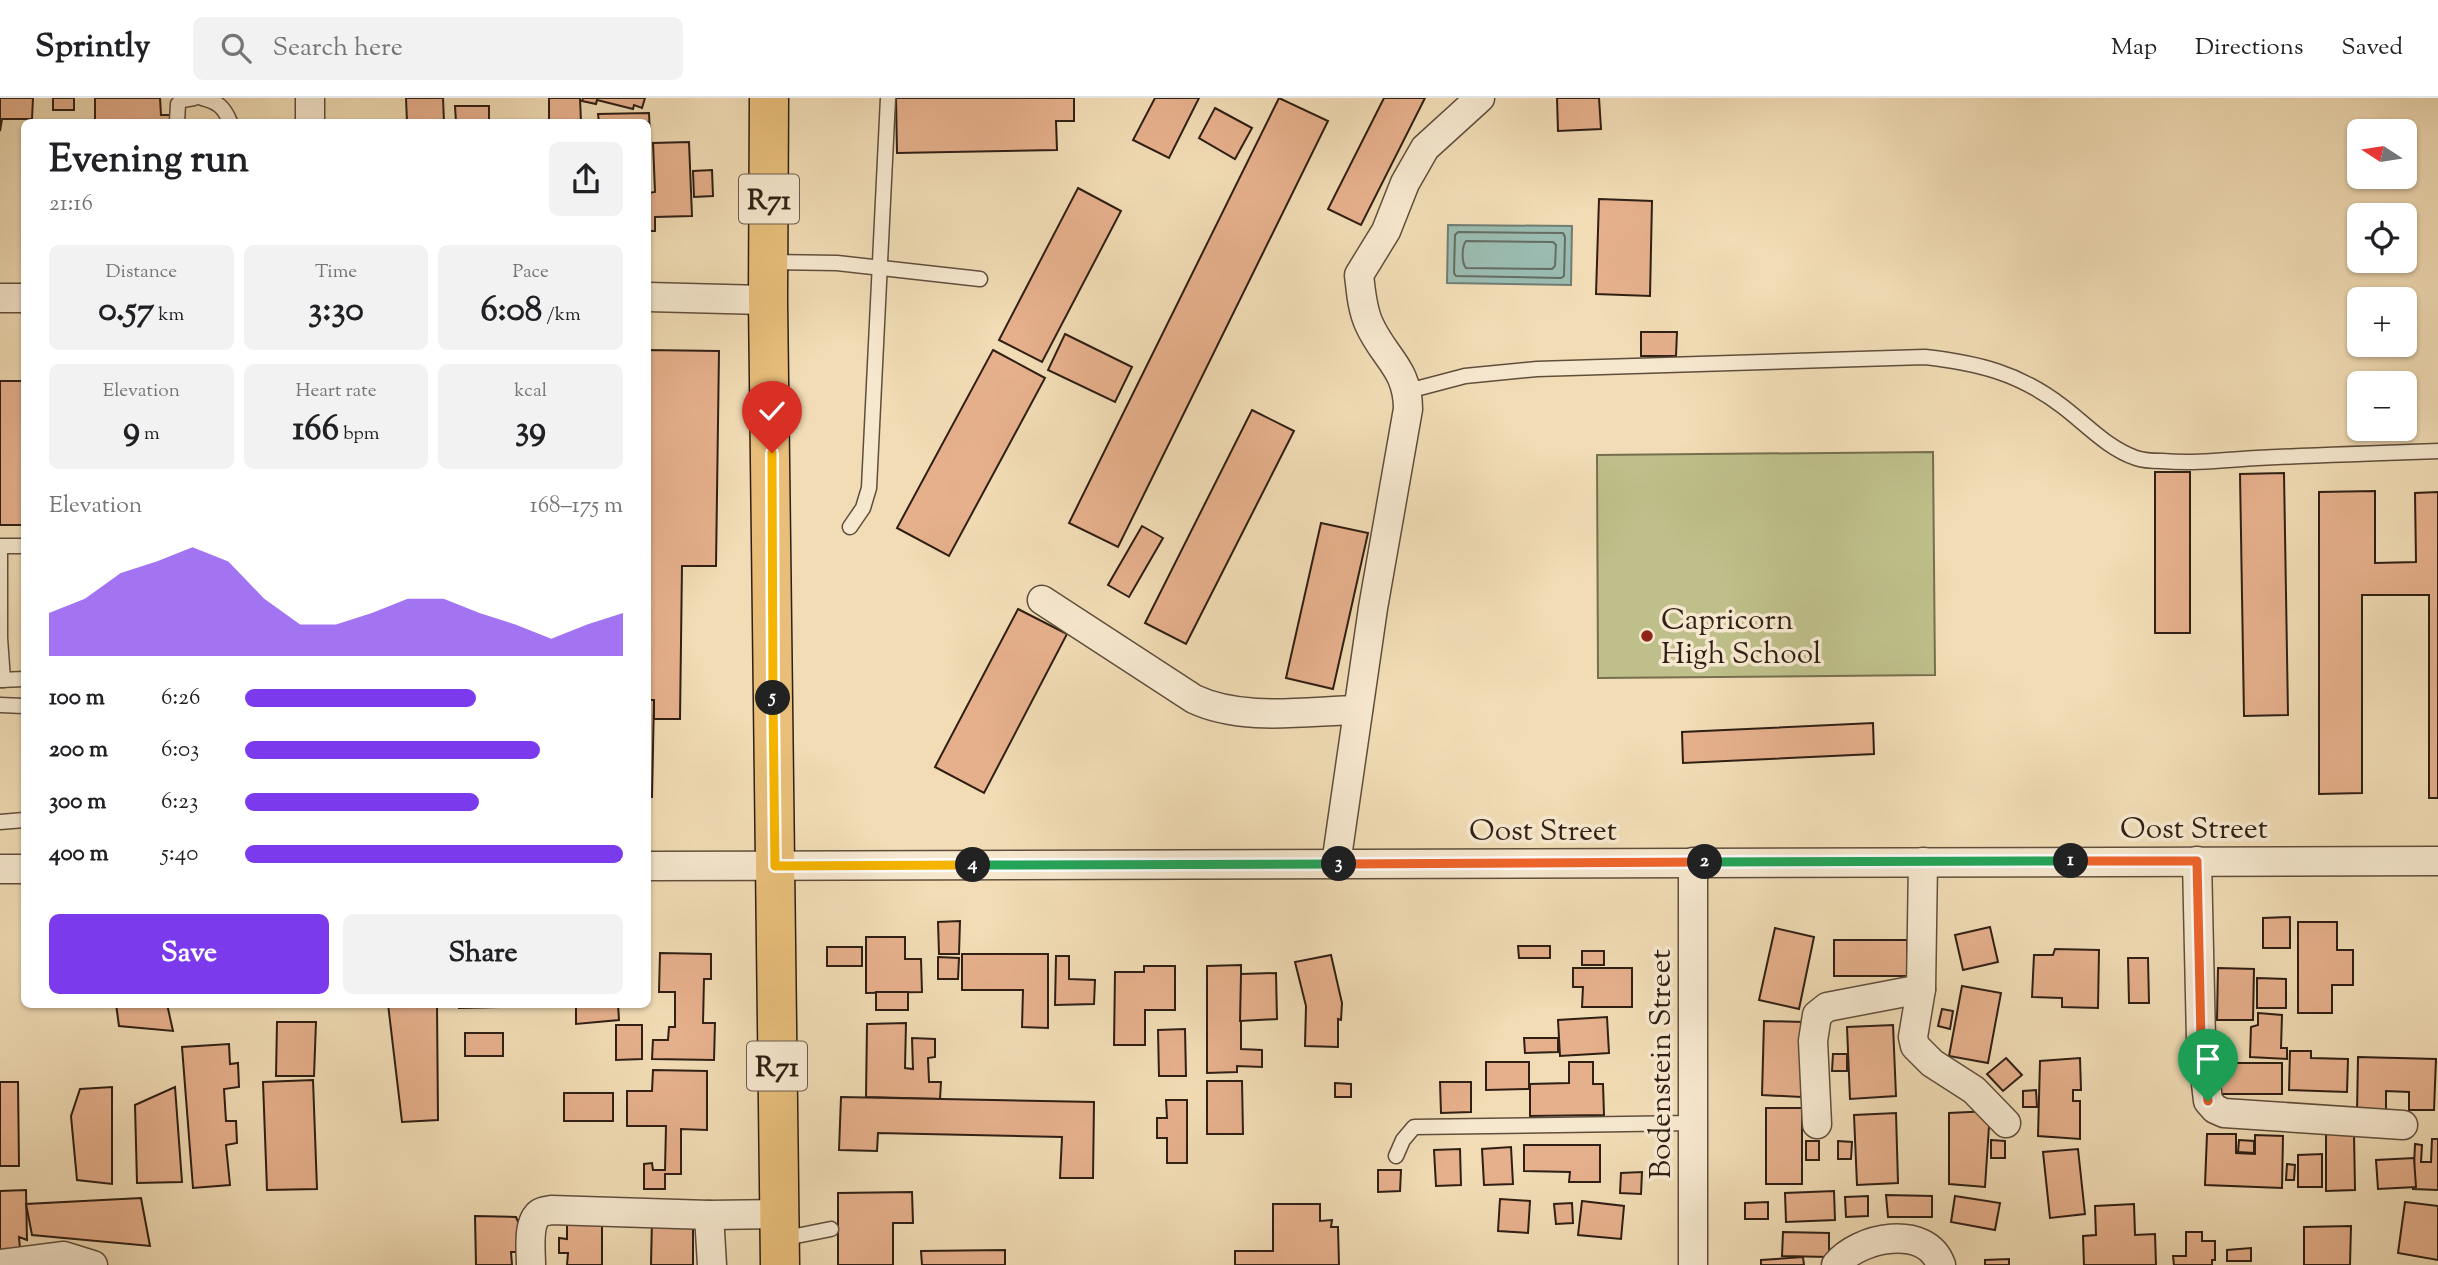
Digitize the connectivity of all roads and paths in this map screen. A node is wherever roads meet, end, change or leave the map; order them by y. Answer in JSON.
{"nodes":[{"id":1,"x":194,"y":98,"type":"edge"},
{"id":2,"x":202,"y":98,"type":"edge"},
{"id":3,"x":310,"y":98,"type":"edge"},
{"id":4,"x":769,"y":98,"type":"edge"},
{"id":5,"x":888,"y":98,"type":"edge"},
{"id":6,"x":1480,"y":98,"type":"edge"},
{"id":7,"x":177,"y":119,"type":"edge"},
{"id":8,"x":229,"y":119,"type":"edge"},
{"id":9,"x":310,"y":119,"type":"edge"},
{"id":10,"x":769,"y":262,"type":"junction"},
{"id":11,"x":881,"y":269,"type":"junction"},
{"id":12,"x":980,"y":279,"type":"dead end"},
{"id":13,"x":651,"y":297,"type":"edge"},
{"id":14,"x":0,"y":298,"type":"edge"},
{"id":15,"x":21,"y":298,"type":"edge"},
{"id":16,"x":768,"y":300,"type":"junction"},
{"id":17,"x":1408,"y":391,"type":"junction"},
{"id":18,"x":2438,"y":451,"type":"edge"},
{"id":19,"x":850,"y":527,"type":"dead end"},
{"id":20,"x":21,"y":546,"type":"edge"},
{"id":21,"x":1042,"y":600,"type":"dead end"},
{"id":22,"x":0,"y":638,"type":"edge"},
{"id":23,"x":2,"y":680,"type":"edge"},
{"id":24,"x":21,"y":680,"type":"edge"},
{"id":25,"x":0,"y":705,"type":"edge"},
{"id":26,"x":21,"y":706,"type":"edge"},
{"id":27,"x":1358,"y":710,"type":"junction"},
{"id":28,"x":21,"y":820,"type":"edge"},
{"id":29,"x":0,"y":822,"type":"edge"},
{"id":30,"x":2197,"y":861,"type":"junction"},
{"id":31,"x":2438,"y":861,"type":"edge"},
{"id":32,"x":1693,"y":862,"type":"junction"},
{"id":33,"x":1923,"y":862,"type":"junction"},
{"id":34,"x":1336,"y":864,"type":"junction"},
{"id":35,"x":651,"y":866,"type":"edge"},
{"id":36,"x":775,"y":866,"type":"junction"},
{"id":37,"x":0,"y":869,"type":"edge"},
{"id":38,"x":21,"y":869,"type":"edge"},
{"id":39,"x":1921,"y":989,"type":"junction"},
{"id":40,"x":1693,"y":1123,"type":"junction"},
{"id":41,"x":2006,"y":1123,"type":"dead end"},
{"id":42,"x":1817,"y":1124,"type":"dead end"},
{"id":43,"x":2403,"y":1125,"type":"dead end"},
{"id":44,"x":1396,"y":1156,"type":"dead end"},
{"id":45,"x":709,"y":1215,"type":"junction"},
{"id":46,"x":831,"y":1229,"type":"dead end"},
{"id":47,"x":780,"y":1240,"type":"edge"},
{"id":48,"x":0,"y":1264,"type":"edge"},
{"id":49,"x":93,"y":1265,"type":"edge"},
{"id":50,"x":531,"y":1265,"type":"edge"},
{"id":51,"x":712,"y":1265,"type":"edge"},
{"id":52,"x":1693,"y":1265,"type":"edge"},
{"id":53,"x":1836,"y":1265,"type":"edge"},
{"id":54,"x":1941,"y":1265,"type":"edge"}],
"edges":[{"from":1,"to":7,"type":"lane"},
{"from":2,"to":8,"type":"lane"},
{"from":3,"to":9,"type":"street"},
{"from":4,"to":10,"type":"main road","number":"R71"},
{"from":5,"to":11,"type":"lane"},
{"from":6,"to":17,"type":"street"},
{"from":10,"to":11,"type":"lane"},
{"from":10,"to":16,"type":"main road","number":"R71"},
{"from":11,"to":12,"type":"lane"},
{"from":11,"to":19,"type":"lane"},
{"from":13,"to":16,"type":"street"},
{"from":14,"to":15,"type":"street"},
{"from":16,"to":36,"type":"main road","number":"R71"},
{"from":17,"to":18,"type":"lane"},
{"from":17,"to":27,"type":"street"},
{"from":20,"to":22,"type":"lane"},
{"from":21,"to":27,"type":"street"},
{"from":22,"to":23,"type":"lane"},
{"from":23,"to":24,"type":"lane"},
{"from":25,"to":26,"type":"lane"},
{"from":27,"to":34,"type":"street"},
{"from":28,"to":29,"type":"lane"},
{"from":30,"to":31,"type":"street","name":"Oost Street"},
{"from":30,"to":33,"type":"street","name":"Oost Street"},
{"from":30,"to":43,"type":"street"},
{"from":32,"to":33,"type":"street","name":"Oost Street"},
{"from":32,"to":34,"type":"street","name":"Oost Street"},
{"from":32,"to":40,"type":"street","name":"Bodenstein Street"},
{"from":33,"to":39,"type":"street"},
{"from":34,"to":36,"type":"street","name":"Oost Street"},
{"from":35,"to":36,"type":"street","name":"Oost Street"},
{"from":36,"to":47,"type":"main road","number":"R71"},
{"from":37,"to":38,"type":"street"},
{"from":39,"to":41,"type":"street"},
{"from":39,"to":42,"type":"street"},
{"from":40,"to":44,"type":"lane"},
{"from":40,"to":52,"type":"street","name":"Bodenstein Street"},
{"from":45,"to":47,"type":"street"},
{"from":45,"to":50,"type":"street"},
{"from":45,"to":51,"type":"street"},
{"from":46,"to":47,"type":"lane"},
{"from":48,"to":49,"type":"street"},
{"from":53,"to":54,"type":"street"}]}
